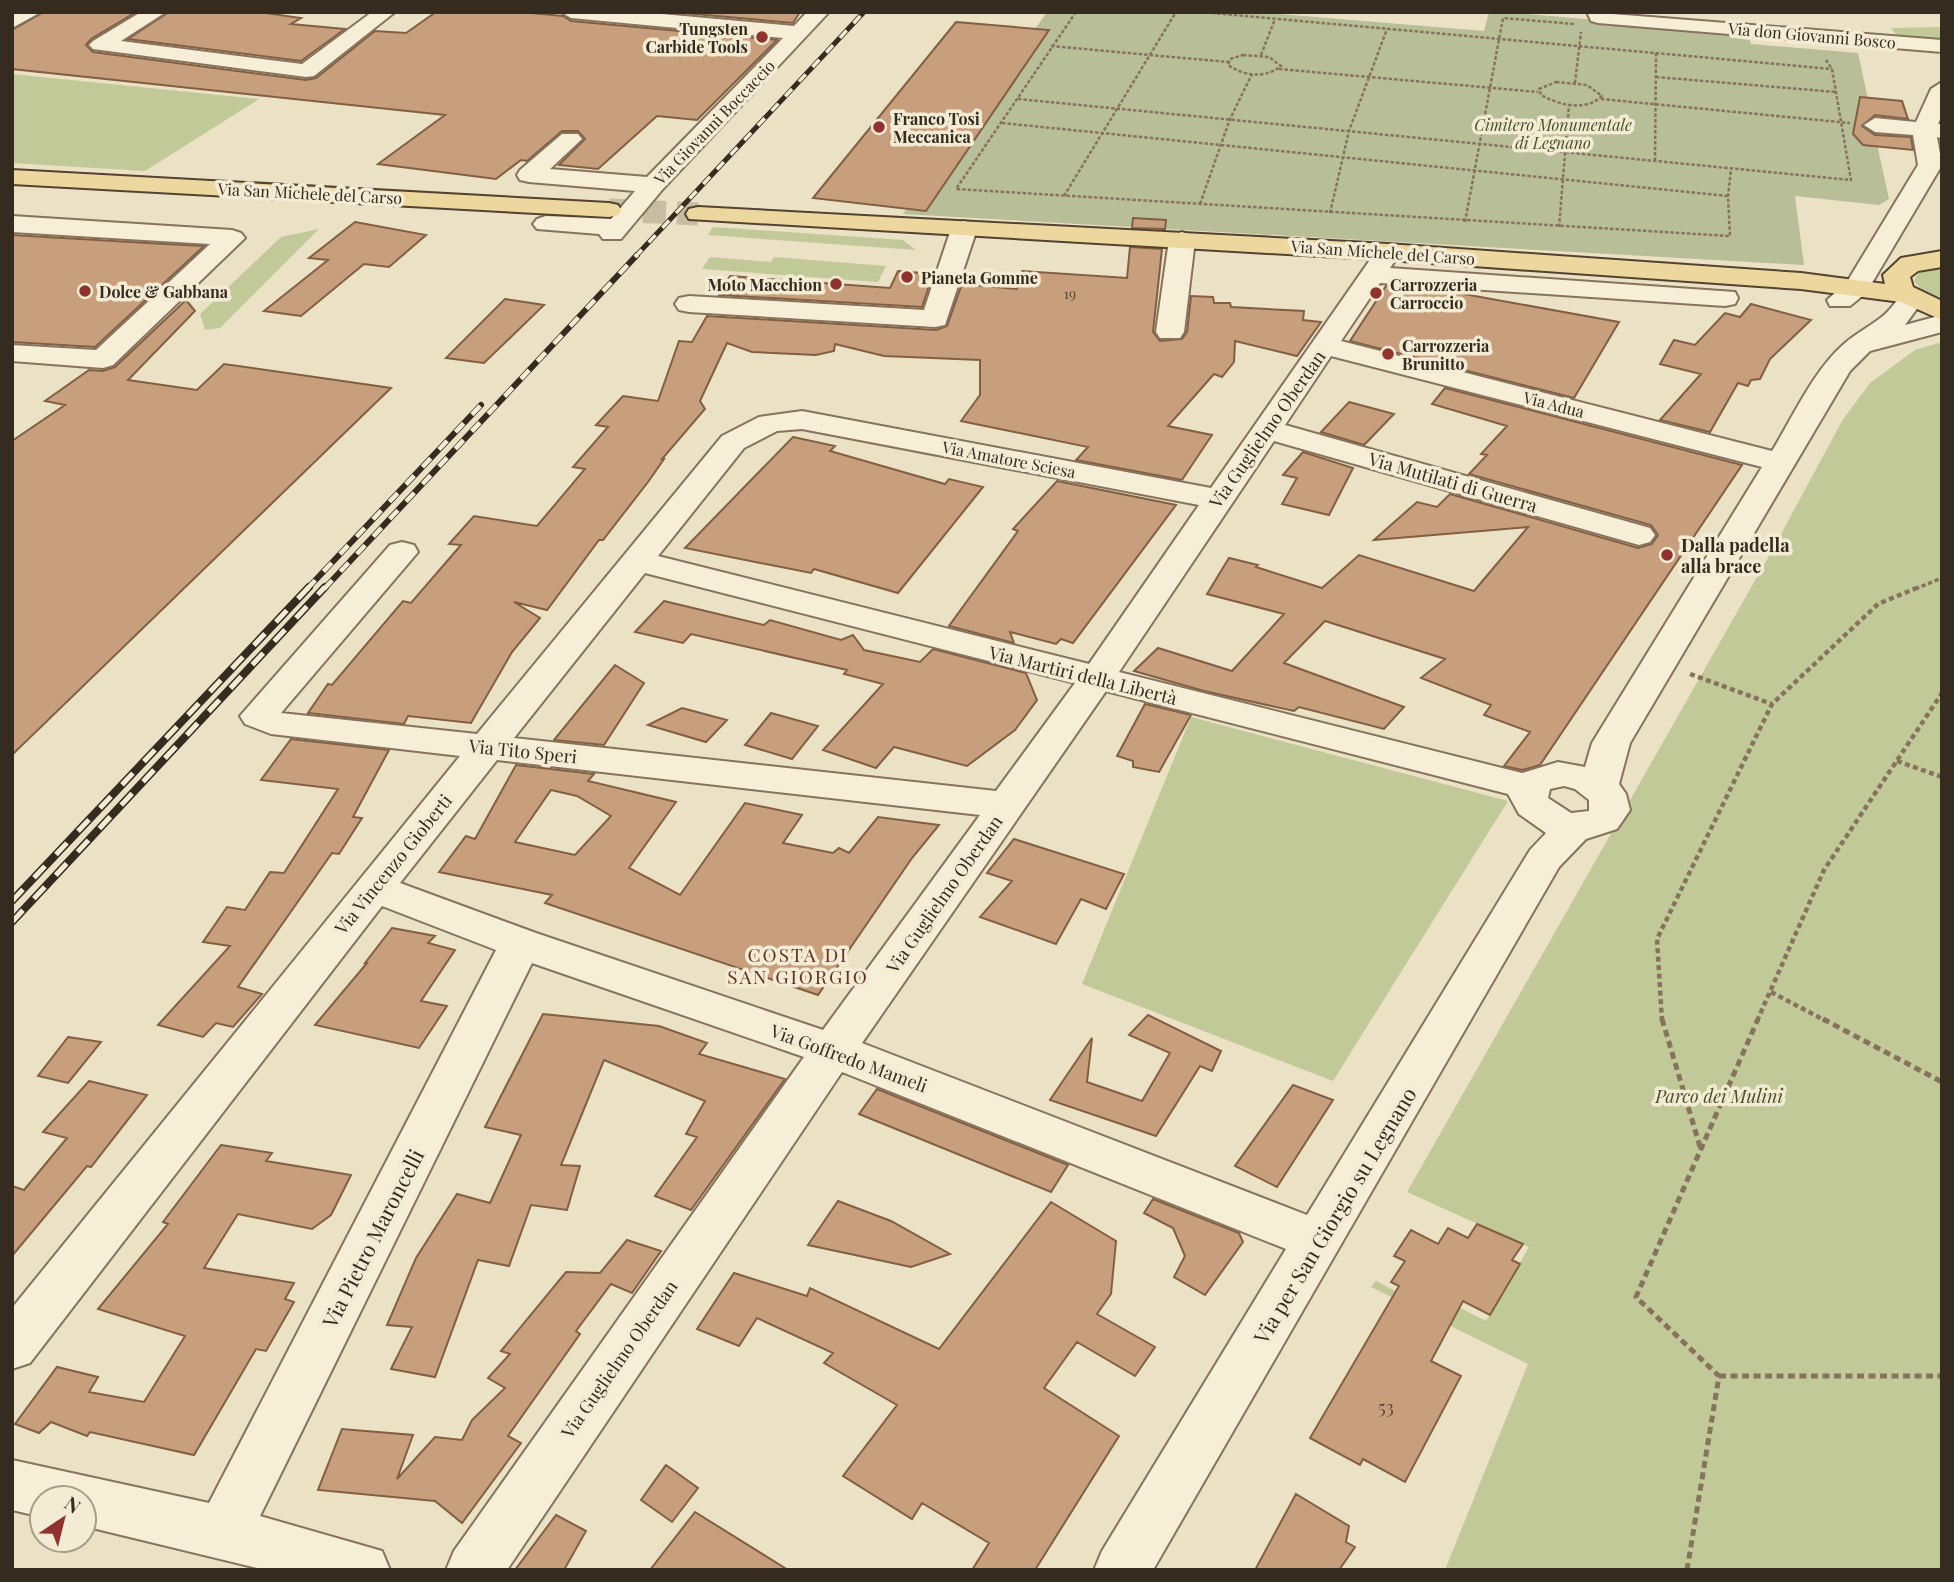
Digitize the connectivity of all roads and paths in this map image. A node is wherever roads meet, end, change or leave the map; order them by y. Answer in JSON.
{"nodes":[{"id":1,"x":31,"y":12,"type":"edge"},
{"id":2,"x":156,"y":12,"type":"edge"},
{"id":3,"x":384,"y":12,"type":"edge"},
{"id":4,"x":571,"y":12,"type":"edge"},
{"id":5,"x":819,"y":12,"type":"edge"},
{"id":6,"x":1076,"y":12,"type":"edge"},
{"id":7,"x":1176,"y":12,"type":"edge"},
{"id":8,"x":1201,"y":12,"type":"edge"},
{"id":9,"x":1595,"y":14,"type":"edge"},
{"id":10,"x":406,"y":19,"type":"dead end"},
{"id":11,"x":1275,"y":19,"type":"junction"},
{"id":12,"x":12,"y":22,"type":"edge"},
{"id":13,"x":1387,"y":29,"type":"junction"},
{"id":14,"x":798,"y":33,"type":"junction"},
{"id":15,"x":1499,"y":39,"type":"junction"},
{"id":16,"x":1051,"y":46,"type":"junction"},
{"id":17,"x":1580,"y":46,"type":"junction"},
{"id":18,"x":1942,"y":46,"type":"edge"},
{"id":19,"x":1852,"y":47,"type":"dead end"},
{"id":20,"x":1724,"y":50,"type":"dead end"},
{"id":21,"x":1656,"y":53,"type":"junction"},
{"id":22,"x":1149,"y":55,"type":"junction"},
{"id":23,"x":1261,"y":55,"type":"junction"},
{"id":24,"x":1942,"y":55,"type":"edge"},
{"id":25,"x":1726,"y":59,"type":"junction"},
{"id":26,"x":1816,"y":60,"type":"dead end"},
{"id":27,"x":1228,"y":62,"type":"junction"},
{"id":28,"x":332,"y":69,"type":"dead end"},
{"id":29,"x":1279,"y":69,"type":"junction"},
{"id":30,"x":1832,"y":69,"type":"junction"},
{"id":31,"x":1252,"y":74,"type":"junction"},
{"id":32,"x":1369,"y":76,"type":"junction"},
{"id":33,"x":1656,"y":78,"type":"junction"},
{"id":34,"x":1575,"y":83,"type":"junction"},
{"id":35,"x":1490,"y":88,"type":"junction"},
{"id":36,"x":1942,"y":89,"type":"edge"},
{"id":37,"x":1538,"y":92,"type":"junction"},
{"id":38,"x":1836,"y":92,"type":"junction"},
{"id":39,"x":1018,"y":99,"type":"junction"},
{"id":40,"x":1601,"y":99,"type":"junction"},
{"id":41,"x":1655,"y":104,"type":"junction"},
{"id":42,"x":1569,"y":105,"type":"junction"},
{"id":43,"x":1116,"y":108,"type":"junction"},
{"id":44,"x":1230,"y":119,"type":"junction"},
{"id":45,"x":1840,"y":122,"type":"junction"},
{"id":46,"x":1001,"y":123,"type":"junction"},
{"id":47,"x":1868,"y":124,"type":"joint"},
{"id":48,"x":1933,"y":130,"type":"edge"},
{"id":49,"x":1349,"y":131,"type":"junction"},
{"id":50,"x":1102,"y":132,"type":"junction"},
{"id":51,"x":570,"y":139,"type":"dead end"},
{"id":52,"x":1223,"y":144,"type":"junction"},
{"id":53,"x":1479,"y":144,"type":"junction"},
{"id":54,"x":1563,"y":152,"type":"junction"},
{"id":55,"x":1342,"y":157,"type":"junction"},
{"id":56,"x":1655,"y":161,"type":"junction"},
{"id":57,"x":1731,"y":169,"type":"junction"},
{"id":58,"x":1474,"y":171,"type":"junction"},
{"id":59,"x":12,"y":177,"type":"edge"},
{"id":60,"x":53,"y":179,"type":"joint"},
{"id":61,"x":1561,"y":180,"type":"junction"},
{"id":62,"x":653,"y":185,"type":"junction"},
{"id":63,"x":1064,"y":196,"type":"junction"},
{"id":64,"x":1728,"y":196,"type":"junction"},
{"id":65,"x":1200,"y":204,"type":"junction"},
{"id":66,"x":1330,"y":213,"type":"junction"},
{"id":67,"x":698,"y":214,"type":"tunnel mouth"},
{"id":68,"x":1465,"y":222,"type":"junction"},
{"id":69,"x":612,"y":223,"type":"junction"},
{"id":70,"x":12,"y":224,"type":"edge"},
{"id":71,"x":546,"y":224,"type":"dead end"},
{"id":72,"x":1559,"y":227,"type":"junction"},
{"id":73,"x":964,"y":229,"type":"junction"},
{"id":74,"x":1182,"y":240,"type":"junction"},
{"id":75,"x":1388,"y":252,"type":"junction"},
{"id":76,"x":1941,"y":259,"type":"edge"},
{"id":77,"x":1373,"y":275,"type":"junction"},
{"id":78,"x":1853,"y":288,"type":"junction"},
{"id":79,"x":1904,"y":289,"type":"junction"},
{"id":80,"x":1726,"y":298,"type":"dead end"},
{"id":81,"x":689,"y":304,"type":"dead end"},
{"id":82,"x":1942,"y":312,"type":"edge"},
{"id":83,"x":1942,"y":323,"type":"edge"},
{"id":84,"x":1170,"y":332,"type":"dead end"},
{"id":85,"x":1326,"y":346,"type":"junction"},
{"id":86,"x":1858,"y":347,"type":"junction"},
{"id":87,"x":12,"y":353,"type":"edge"},
{"id":88,"x":802,"y":420,"type":"joint"},
{"id":89,"x":1267,"y":429,"type":"junction"},
{"id":90,"x":1781,"y":463,"type":"junction"},
{"id":91,"x":1217,"y":499,"type":"junction"},
{"id":92,"x":1639,"y":535,"type":"dead end"},
{"id":93,"x":402,"y":552,"type":"dead end"},
{"id":94,"x":637,"y":561,"type":"junction"},
{"id":95,"x":1942,"y":578,"type":"edge"},
{"id":96,"x":1660,"y":663,"type":"junction"},
{"id":97,"x":1097,"y":678,"type":"junction"},
{"id":98,"x":1942,"y":693,"type":"edge"},
{"id":99,"x":1772,"y":704,"type":"junction"},
{"id":100,"x":488,"y":747,"type":"junction"},
{"id":101,"x":1897,"y":761,"type":"junction"},
{"id":102,"x":1942,"y":777,"type":"edge"},
{"id":103,"x":1587,"y":781,"type":"junction"},
{"id":104,"x":1006,"y":806,"type":"junction"},
{"id":105,"x":1549,"y":823,"type":"junction"},
{"id":106,"x":374,"y":888,"type":"junction"},
{"id":107,"x":521,"y":943,"type":"junction"},
{"id":108,"x":1771,"y":992,"type":"junction"},
{"id":109,"x":833,"y":1050,"type":"junction"},
{"id":110,"x":1942,"y":1082,"type":"edge"},
{"id":111,"x":1702,"y":1151,"type":"junction"},
{"id":112,"x":1320,"y":1241,"type":"junction"},
{"id":113,"x":12,"y":1347,"type":"edge"},
{"id":114,"x":1719,"y":1376,"type":"junction"},
{"id":115,"x":1942,"y":1376,"type":"edge"},
{"id":116,"x":98,"y":1504,"type":"edge"},
{"id":117,"x":223,"y":1532,"type":"junction"},
{"id":118,"x":362,"y":1570,"type":"edge"},
{"id":119,"x":474,"y":1570,"type":"edge"},
{"id":120,"x":1122,"y":1570,"type":"edge"},
{"id":121,"x":1687,"y":1570,"type":"edge"}],
"edges":[{"from":1,"to":12,"type":"street"},
{"from":2,"to":3,"type":"street"},
{"from":4,"to":14,"type":"street"},
{"from":5,"to":14,"type":"street","name":"Via Giovanni Boccaccio"},
{"from":6,"to":16,"type":"path"},
{"from":7,"to":22,"type":"path"},
{"from":8,"to":11,"type":"path"},
{"from":9,"to":18,"type":"street","name":"Via don Giovanni Bosco"},
{"from":10,"to":28,"type":"street"},
{"from":11,"to":13,"type":"path"},
{"from":11,"to":23,"type":"path"},
{"from":13,"to":15,"type":"path"},
{"from":13,"to":32,"type":"path"},
{"from":14,"to":62,"type":"street","name":"Via Giovanni Boccaccio"},
{"from":15,"to":17,"type":"path"},
{"from":15,"to":17,"type":"path"},
{"from":15,"to":35,"type":"path"},
{"from":16,"to":22,"type":"path"},
{"from":16,"to":39,"type":"path"},
{"from":17,"to":21,"type":"path"},
{"from":17,"to":34,"type":"path"},
{"from":19,"to":24,"type":"street"},
{"from":20,"to":25,"type":"path"},
{"from":21,"to":25,"type":"path"},
{"from":21,"to":33,"type":"path"},
{"from":22,"to":27,"type":"path"},
{"from":22,"to":43,"type":"path"},
{"from":23,"to":27,"type":"path"},
{"from":23,"to":29,"type":"path"},
{"from":25,"to":30,"type":"path"},
{"from":26,"to":30,"type":"path"},
{"from":27,"to":31,"type":"path"},
{"from":29,"to":31,"type":"path"},
{"from":29,"to":32,"type":"path"},
{"from":30,"to":38,"type":"path"},
{"from":31,"to":44,"type":"path"},
{"from":32,"to":35,"type":"path"},
{"from":32,"to":49,"type":"path"},
{"from":33,"to":38,"type":"path"},
{"from":33,"to":41,"type":"path"},
{"from":34,"to":37,"type":"path"},
{"from":34,"to":40,"type":"path"},
{"from":35,"to":37,"type":"path"},
{"from":35,"to":53,"type":"path"},
{"from":36,"to":48,"type":"street"},
{"from":37,"to":42,"type":"path"},
{"from":38,"to":45,"type":"path"},
{"from":39,"to":43,"type":"path"},
{"from":39,"to":46,"type":"path"},
{"from":40,"to":41,"type":"path"},
{"from":40,"to":42,"type":"path"},
{"from":41,"to":45,"type":"path"},
{"from":41,"to":56,"type":"path"},
{"from":42,"to":54,"type":"path"},
{"from":43,"to":44,"type":"path"},
{"from":43,"to":50,"type":"path"},
{"from":44,"to":49,"type":"path"},
{"from":44,"to":52,"type":"path"},
{"from":45,"to":47,"type":"path"},
{"from":45,"to":57,"type":"path"},
{"from":46,"to":50,"type":"path"},
{"from":46,"to":63,"type":"path"},
{"from":47,"to":48,"type":"street"},
{"from":48,"to":78,"type":"street"},
{"from":49,"to":53,"type":"path"},
{"from":49,"to":55,"type":"path"},
{"from":50,"to":52,"type":"path"},
{"from":50,"to":63,"type":"path"},
{"from":51,"to":62,"type":"street"},
{"from":52,"to":55,"type":"path"},
{"from":52,"to":65,"type":"path"},
{"from":53,"to":54,"type":"path"},
{"from":53,"to":58,"type":"path"},
{"from":54,"to":56,"type":"path"},
{"from":54,"to":61,"type":"path"},
{"from":55,"to":58,"type":"path"},
{"from":55,"to":66,"type":"path"},
{"from":56,"to":57,"type":"path"},
{"from":57,"to":64,"type":"path"},
{"from":58,"to":61,"type":"path"},
{"from":58,"to":68,"type":"path"},
{"from":59,"to":60,"type":"street"},
{"from":60,"to":69,"type":"main road","name":"Via San Michele del Carso"},
{"from":61,"to":64,"type":"path"},
{"from":61,"to":72,"type":"path"},
{"from":62,"to":69,"type":"street","name":"Via Giovanni Boccaccio"},
{"from":63,"to":65,"type":"path"},
{"from":64,"to":72,"type":"path"},
{"from":65,"to":66,"type":"path"},
{"from":66,"to":68,"type":"path"},
{"from":67,"to":73,"type":"main road","name":"Via San Michele del Carso"},
{"from":68,"to":72,"type":"path"},
{"from":69,"to":71,"type":"street"},
{"from":70,"to":87,"type":"street"},
{"from":73,"to":74,"type":"main road","name":"Via San Michele del Carso"},
{"from":73,"to":81,"type":"street"},
{"from":74,"to":75,"type":"main road","name":"Via San Michele del Carso"},
{"from":74,"to":84,"type":"street"},
{"from":75,"to":77,"type":"street","name":"Via Guglielmo Oberdan"},
{"from":75,"to":78,"type":"main road","name":"Via San Michele del Carso"},
{"from":76,"to":79,"type":"main road"},
{"from":77,"to":80,"type":"street","name":"Via San Michele del Carso"},
{"from":77,"to":85,"type":"street","name":"Via Guglielmo Oberdan"},
{"from":78,"to":79,"type":"main road","name":"Via San Michele del Carso"},
{"from":79,"to":82,"type":"main road","name":"Via San Michele del Carso"},
{"from":79,"to":86,"type":"street"},
{"from":83,"to":86,"type":"street"},
{"from":85,"to":89,"type":"street","name":"Via Guglielmo Oberdan"},
{"from":85,"to":90,"type":"street","name":"Via Adua"},
{"from":86,"to":90,"type":"street"},
{"from":88,"to":91,"type":"street","name":"Via Amatore Sciesa"},
{"from":88,"to":94,"type":"street","name":"Via Vincenzo Gioberti"},
{"from":89,"to":91,"type":"street","name":"Via Guglielmo Oberdan"},
{"from":89,"to":92,"type":"street","name":"Via Mutilati di Guerra"},
{"from":90,"to":96,"type":"street"},
{"from":91,"to":97,"type":"street","name":"Via Guglielmo Oberdan"},
{"from":93,"to":100,"type":"street","name":"Via Tito Speri"},
{"from":94,"to":97,"type":"street","name":"Via Martiri della Libertà"},
{"from":94,"to":100,"type":"street","name":"Via Vincenzo Gioberti"},
{"from":95,"to":99,"type":"path"},
{"from":96,"to":99,"type":"path"},
{"from":96,"to":103,"type":"street"},
{"from":97,"to":104,"type":"street","name":"Via Guglielmo Oberdan"},
{"from":97,"to":105,"type":"street","name":"Via Martiri della Libertà"},
{"from":98,"to":101,"type":"path"},
{"from":99,"to":111,"type":"path"},
{"from":100,"to":104,"type":"street","name":"Via Tito Speri"},
{"from":100,"to":106,"type":"street","name":"Via Vincenzo Gioberti"},
{"from":101,"to":102,"type":"path"},
{"from":101,"to":108,"type":"path"},
{"from":103,"to":105,"type":"street"},
{"from":103,"to":105,"type":"street"},
{"from":104,"to":109,"type":"street","name":"Via Guglielmo Oberdan"},
{"from":105,"to":112,"type":"street","name":"Via per San Giorgio su Legnano"},
{"from":106,"to":107,"type":"street","name":"Via Goffredo Mameli"},
{"from":106,"to":113,"type":"street","name":"Via Vincenzo Gioberti"},
{"from":107,"to":109,"type":"street","name":"Via Goffredo Mameli"},
{"from":107,"to":117,"type":"street","name":"Via Pietro Maroncelli"},
{"from":108,"to":110,"type":"path"},
{"from":108,"to":111,"type":"path"},
{"from":109,"to":112,"type":"street","name":"Via Goffredo Mameli"},
{"from":109,"to":119,"type":"street","name":"Via Guglielmo Oberdan"},
{"from":111,"to":114,"type":"path"},
{"from":112,"to":120,"type":"street","name":"Via per San Giorgio su Legnano"},
{"from":114,"to":115,"type":"path"},
{"from":114,"to":121,"type":"path"},
{"from":116,"to":117,"type":"street"},
{"from":117,"to":118,"type":"street"}]}
